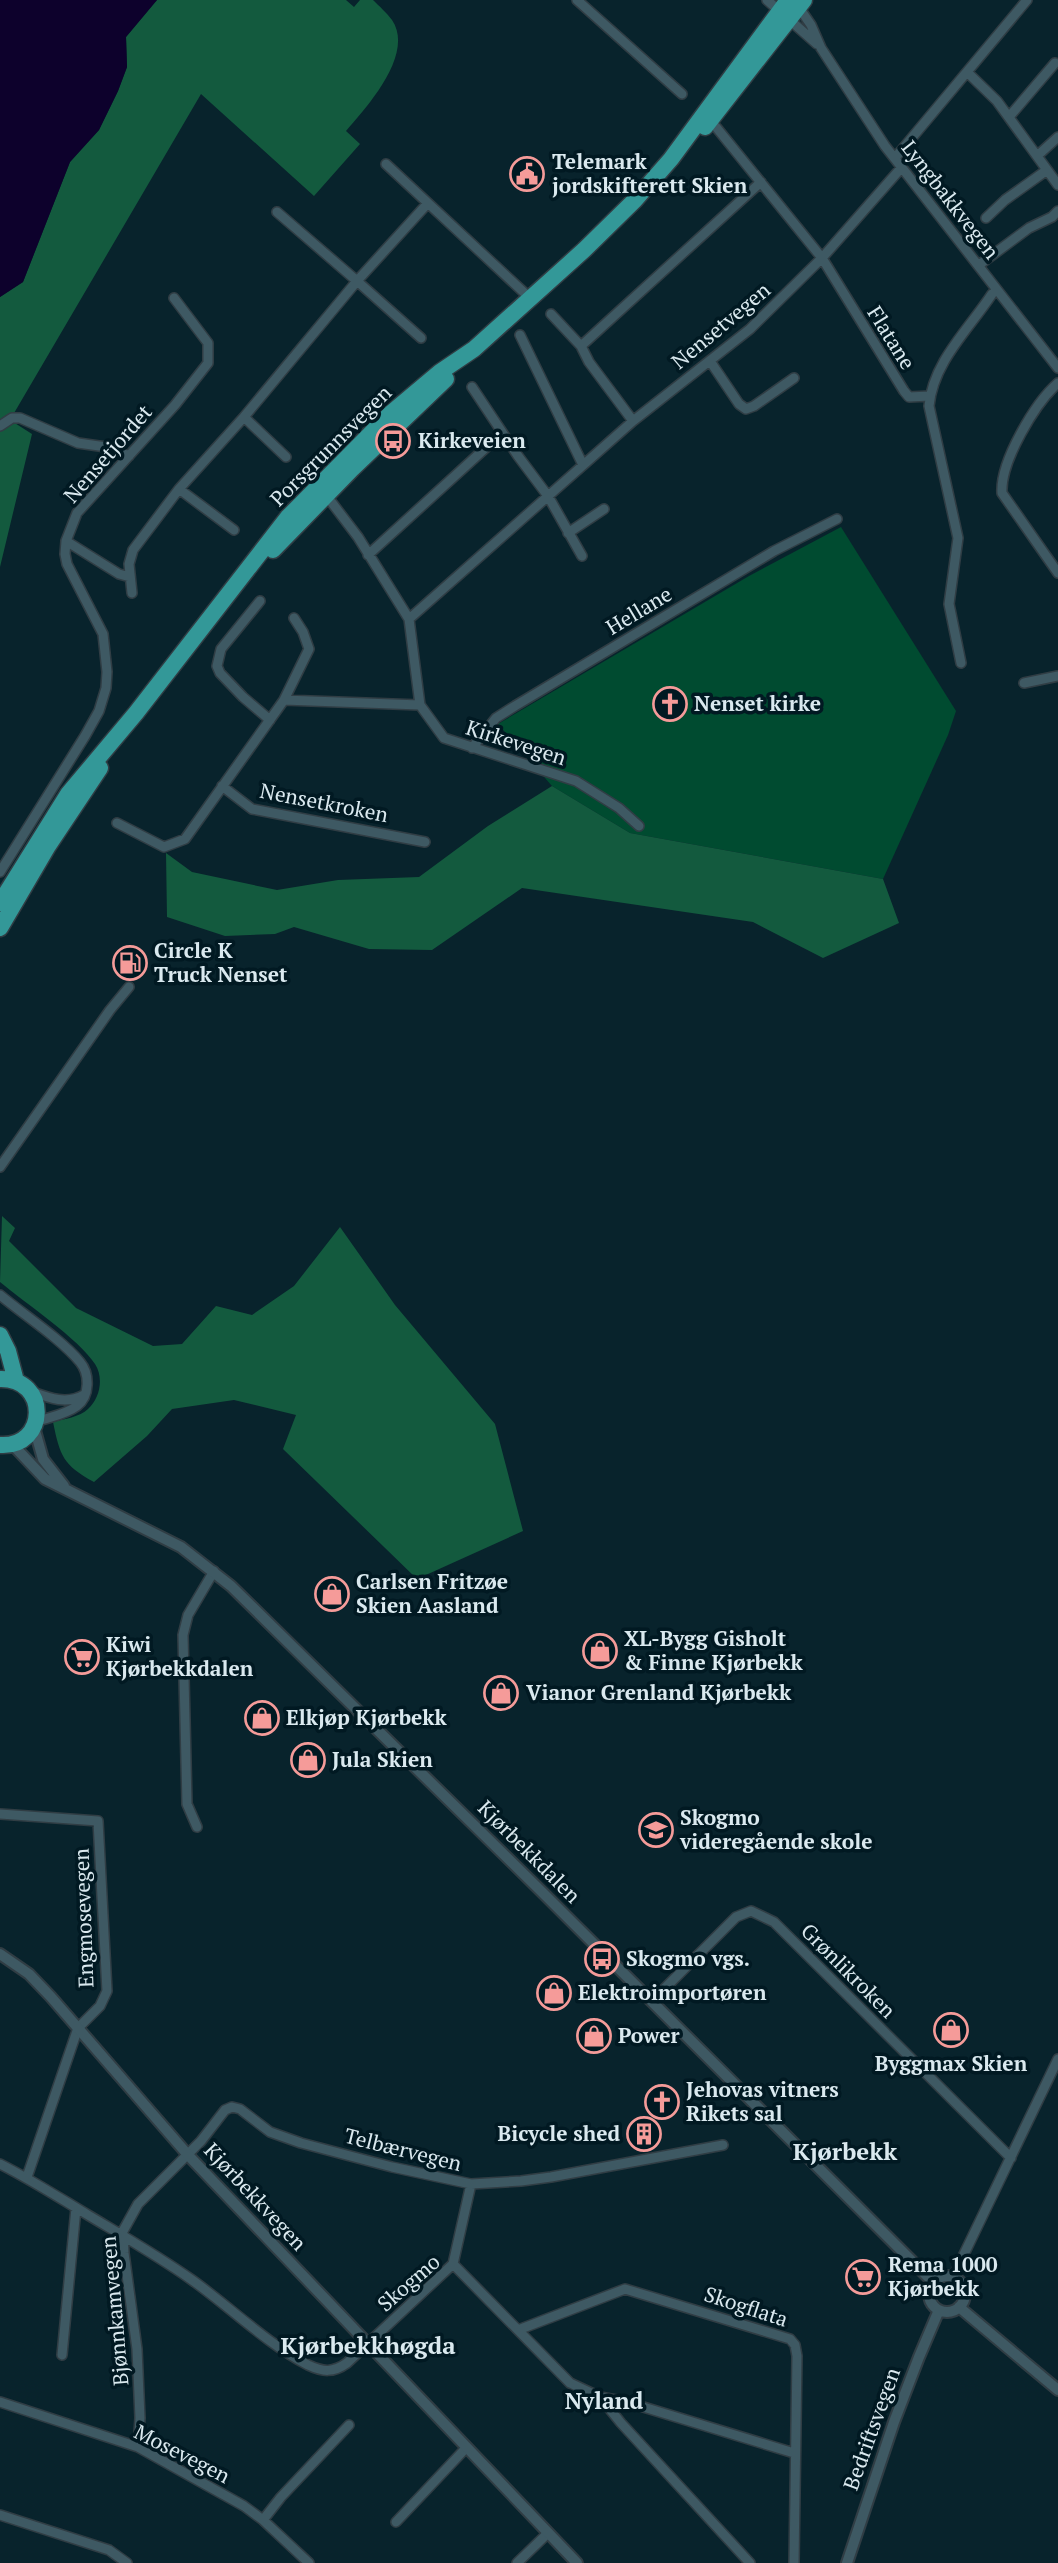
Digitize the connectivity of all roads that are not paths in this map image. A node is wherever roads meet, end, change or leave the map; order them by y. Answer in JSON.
{"nodes":[{"id":1,"x":576,"y":0,"type":"edge"},
{"id":2,"x":767,"y":0,"type":"edge"},
{"id":3,"x":1027,"y":0,"type":"edge"},
{"id":4,"x":792,"y":6,"type":"edge"},
{"id":5,"x":821,"y":48,"type":"junction"},
{"id":6,"x":1055,"y":63,"type":"dead end"},
{"id":7,"x":967,"y":72,"type":"junction"},
{"id":8,"x":682,"y":94,"type":"dead end"},
{"id":9,"x":1009,"y":117,"type":"junction"},
{"id":10,"x":716,"y":127,"type":"dead end"},
{"id":11,"x":1058,"y":136,"type":"edge"},
{"id":12,"x":1037,"y":156,"type":"junction"},
{"id":13,"x":895,"y":158,"type":"junction"},
{"id":14,"x":386,"y":164,"type":"dead end"},
{"id":15,"x":902,"y":167,"type":"junction"},
{"id":16,"x":1047,"y":170,"type":"junction"},
{"id":17,"x":761,"y":182,"type":"junction"},
{"id":18,"x":1058,"y":185,"type":"edge"},
{"id":19,"x":428,"y":203,"type":"junction"},
{"id":20,"x":1058,"y":211,"type":"edge"},
{"id":21,"x":276,"y":212,"type":"dead end"},
{"id":22,"x":986,"y":218,"type":"dead end"},
{"id":23,"x":822,"y":258,"type":"junction"},
{"id":24,"x":979,"y":265,"type":"junction"},
{"id":25,"x":357,"y":281,"type":"junction"},
{"id":26,"x":992,"y":294,"type":"dead end"},
{"id":27,"x":174,"y":298,"type":"dead end"},
{"id":28,"x":531,"y":299,"type":"junction"},
{"id":29,"x":551,"y":314,"type":"dead end"},
{"id":30,"x":520,"y":335,"type":"dead end"},
{"id":31,"x":421,"y":338,"type":"dead end"},
{"id":32,"x":581,"y":346,"type":"junction"},
{"id":33,"x":710,"y":361,"type":"junction"},
{"id":34,"x":1058,"y":368,"type":"edge"},
{"id":35,"x":794,"y":378,"type":"dead end"},
{"id":36,"x":1058,"y":383,"type":"edge"},
{"id":37,"x":472,"y":387,"type":"dead end"},
{"id":38,"x":930,"y":397,"type":"junction"},
{"id":39,"x":244,"y":417,"type":"junction"},
{"id":40,"x":633,"y":421,"type":"junction"},
{"id":41,"x":0,"y":426,"type":"edge"},
{"id":42,"x":502,"y":433,"type":"junction"},
{"id":43,"x":129,"y":456,"type":"junction"},
{"id":44,"x":286,"y":457,"type":"dead end"},
{"id":45,"x":583,"y":465,"type":"junction"},
{"id":46,"x":179,"y":489,"type":"junction"},
{"id":47,"x":322,"y":491,"type":"junction"},
{"id":48,"x":548,"y":496,"type":"junction"},
{"id":49,"x":604,"y":509,"type":"dead end"},
{"id":50,"x":837,"y":519,"type":"dead end"},
{"id":51,"x":234,"y":530,"type":"dead end"},
{"id":52,"x":568,"y":533,"type":"junction"},
{"id":53,"x":66,"y":541,"type":"junction"},
{"id":54,"x":368,"y":555,"type":"junction"},
{"id":55,"x":582,"y":556,"type":"dead end"},
{"id":56,"x":1058,"y":573,"type":"edge"},
{"id":57,"x":130,"y":577,"type":"junction"},
{"id":58,"x":132,"y":593,"type":"dead end"},
{"id":59,"x":260,"y":601,"type":"dead end"},
{"id":60,"x":295,"y":618,"type":"dead end"},
{"id":61,"x":409,"y":619,"type":"junction"},
{"id":62,"x":961,"y":663,"type":"dead end"},
{"id":63,"x":1058,"y":676,"type":"edge"},
{"id":64,"x":1024,"y":683,"type":"dead end"},
{"id":65,"x":284,"y":700,"type":"junction"},
{"id":66,"x":420,"y":705,"type":"junction"},
{"id":67,"x":136,"y":713,"type":"junction"},
{"id":68,"x":270,"y":720,"type":"junction"},
{"id":69,"x":472,"y":748,"type":"junction"},
{"id":70,"x":222,"y":786,"type":"junction"},
{"id":71,"x":117,"y":823,"type":"dead end"},
{"id":72,"x":639,"y":826,"type":"dead end"},
{"id":73,"x":425,"y":842,"type":"dead end"},
{"id":74,"x":0,"y":872,"type":"edge"},
{"id":75,"x":0,"y":902,"type":"edge"},
{"id":76,"x":0,"y":928,"type":"edge"},
{"id":77,"x":130,"y":986,"type":"dead end"},
{"id":78,"x":0,"y":1167,"type":"edge"},
{"id":79,"x":0,"y":1295,"type":"edge"},
{"id":80,"x":0,"y":1335,"type":"edge"},
{"id":81,"x":8,"y":1380,"type":"edge"},
{"id":82,"x":30,"y":1391,"type":"junction"},
{"id":83,"x":84,"y":1395,"type":"junction"},
{"id":84,"x":35,"y":1424,"type":"junction"},
{"id":85,"x":4,"y":1446,"type":"edge"},
{"id":86,"x":68,"y":1491,"type":"junction"},
{"id":87,"x":214,"y":1571,"type":"junction"},
{"id":88,"x":0,"y":1814,"type":"edge"},
{"id":89,"x":197,"y":1827,"type":"dead end"},
{"id":90,"x":0,"y":1954,"type":"edge"},
{"id":91,"x":0,"y":1963,"type":"edge"},
{"id":92,"x":22,"y":1968,"type":"junction"},
{"id":93,"x":652,"y":2001,"type":"junction"},
{"id":94,"x":78,"y":2028,"type":"junction"},
{"id":95,"x":1058,"y":2059,"type":"edge"},
{"id":96,"x":723,"y":2145,"type":"dead end"},
{"id":97,"x":187,"y":2154,"type":"junction"},
{"id":98,"x":1011,"y":2158,"type":"junction"},
{"id":99,"x":0,"y":2164,"type":"edge"},
{"id":100,"x":27,"y":2177,"type":"junction"},
{"id":101,"x":471,"y":2184,"type":"junction"},
{"id":102,"x":76,"y":2208,"type":"junction"},
{"id":103,"x":123,"y":2236,"type":"junction"},
{"id":104,"x":453,"y":2264,"type":"junction"},
{"id":105,"x":953,"y":2277,"type":"junction"},
{"id":106,"x":933,"y":2282,"type":"junction"},
{"id":107,"x":959,"y":2306,"type":"junction"},
{"id":108,"x":939,"y":2310,"type":"junction"},
{"id":109,"x":518,"y":2330,"type":"junction"},
{"id":110,"x":368,"y":2344,"type":"junction"},
{"id":111,"x":62,"y":2355,"type":"dead end"},
{"id":112,"x":1058,"y":2390,"type":"edge"},
{"id":113,"x":600,"y":2397,"type":"junction"},
{"id":114,"x":0,"y":2402,"type":"edge"},
{"id":115,"x":349,"y":2425,"type":"dead end"},
{"id":116,"x":138,"y":2447,"type":"junction"},
{"id":117,"x":466,"y":2448,"type":"junction"},
{"id":118,"x":794,"y":2453,"type":"junction"},
{"id":119,"x":0,"y":2515,"type":"edge"},
{"id":120,"x":263,"y":2520,"type":"junction"},
{"id":121,"x":396,"y":2522,"type":"dead end"},
{"id":122,"x":547,"y":2534,"type":"junction"},
{"id":123,"x":127,"y":2563,"type":"edge"},
{"id":124,"x":309,"y":2563,"type":"edge"},
{"id":125,"x":517,"y":2563,"type":"edge"},
{"id":126,"x":577,"y":2563,"type":"edge"},
{"id":127,"x":750,"y":2563,"type":"edge"},
{"id":128,"x":794,"y":2563,"type":"edge"},
{"id":129,"x":847,"y":2563,"type":"edge"}],
"edges":[{"from":1,"to":8,"type":"street"},
{"from":2,"to":4,"type":"street"},
{"from":3,"to":7,"type":"street"},
{"from":4,"to":5,"type":"street","name":"Lyngbakkvegen"},
{"from":4,"to":5,"type":"street","name":"Lyngbakkvegen"},
{"from":4,"to":28,"type":"highway","name":"Porsgrunnsvegen"},
{"from":5,"to":13,"type":"street","name":"Lyngbakkvegen"},
{"from":6,"to":9,"type":"street"},
{"from":7,"to":9,"type":"street"},
{"from":7,"to":13,"type":"street"},
{"from":9,"to":12,"type":"street"},
{"from":10,"to":17,"type":"street","name":"Flatane"},
{"from":11,"to":12,"type":"street"},
{"from":12,"to":16,"type":"street"},
{"from":13,"to":15,"type":"street","name":"Lyngbakkvegen"},
{"from":14,"to":19,"type":"street"},
{"from":15,"to":23,"type":"street","name":"Nensetvegen"},
{"from":15,"to":24,"type":"street","name":"Lyngbakkvegen"},
{"from":16,"to":18,"type":"street"},
{"from":16,"to":22,"type":"street"},
{"from":17,"to":23,"type":"street","name":"Flatane"},
{"from":17,"to":32,"type":"street"},
{"from":19,"to":25,"type":"street"},
{"from":19,"to":28,"type":"street"},
{"from":20,"to":24,"type":"street"},
{"from":21,"to":25,"type":"street"},
{"from":23,"to":33,"type":"street","name":"Nensetvegen"},
{"from":23,"to":38,"type":"street","name":"Flatane"},
{"from":24,"to":34,"type":"street","name":"Lyngbakkvegen"},
{"from":25,"to":31,"type":"street"},
{"from":25,"to":39,"type":"street"},
{"from":26,"to":38,"type":"street","name":"Flatane"},
{"from":27,"to":43,"type":"street","name":"Nensetjordet"},
{"from":28,"to":47,"type":"highway","name":"Porsgrunnsvegen"},
{"from":29,"to":32,"type":"street"},
{"from":30,"to":45,"type":"street"},
{"from":32,"to":40,"type":"street"},
{"from":33,"to":35,"type":"street"},
{"from":33,"to":40,"type":"street","name":"Nensetvegen"},
{"from":36,"to":56,"type":"street"},
{"from":37,"to":42,"type":"street"},
{"from":38,"to":62,"type":"street"},
{"from":39,"to":44,"type":"street"},
{"from":39,"to":46,"type":"street"},
{"from":40,"to":45,"type":"street","name":"Nensetvegen"},
{"from":41,"to":43,"type":"street"},
{"from":42,"to":48,"type":"street"},
{"from":42,"to":54,"type":"street"},
{"from":43,"to":53,"type":"street","name":"Nensetjordet"},
{"from":45,"to":48,"type":"street","name":"Nensetvegen"},
{"from":46,"to":51,"type":"street"},
{"from":46,"to":57,"type":"street"},
{"from":47,"to":54,"type":"street","name":"Kirkevegen"},
{"from":47,"to":67,"type":"highway","name":"Porsgrunnsvegen"},
{"from":48,"to":52,"type":"street"},
{"from":48,"to":61,"type":"street","name":"Nensetvegen"},
{"from":49,"to":52,"type":"street"},
{"from":50,"to":69,"type":"street","name":"Hellane"},
{"from":52,"to":55,"type":"street"},
{"from":53,"to":57,"type":"street"},
{"from":53,"to":74,"type":"street"},
{"from":54,"to":61,"type":"street","name":"Kirkevegen"},
{"from":57,"to":58,"type":"street"},
{"from":59,"to":68,"type":"street"},
{"from":60,"to":65,"type":"street","name":"Nensetkroken"},
{"from":61,"to":66,"type":"street","name":"Kirkevegen"},
{"from":63,"to":64,"type":"street"},
{"from":65,"to":66,"type":"street"},
{"from":65,"to":68,"type":"street","name":"Nensetkroken"},
{"from":66,"to":69,"type":"street","name":"Kirkevegen"},
{"from":67,"to":75,"type":"highway","name":"Porsgrunnsvegen"},
{"from":67,"to":76,"type":"highway","name":"Porsgrunnsvegen"},
{"from":68,"to":70,"type":"street","name":"Nensetkroken"},
{"from":69,"to":72,"type":"street","name":"Kirkevegen"},
{"from":70,"to":71,"type":"street","name":"Nensetkroken"},
{"from":70,"to":73,"type":"street","name":"Nensetkroken"},
{"from":77,"to":78,"type":"street"},
{"from":79,"to":83,"type":"street"},
{"from":80,"to":81,"type":"highway"},
{"from":81,"to":82,"type":"highway"},
{"from":82,"to":83,"type":"street"},
{"from":82,"to":84,"type":"highway"},
{"from":83,"to":84,"type":"street"},
{"from":84,"to":85,"type":"highway"},
{"from":84,"to":86,"type":"street","name":"Kjørbekkdalen"},
{"from":85,"to":86,"type":"street","name":"Kjørbekkdalen"},
{"from":86,"to":87,"type":"street","name":"Kjørbekkdalen"},
{"from":87,"to":89,"type":"street"},
{"from":87,"to":93,"type":"street","name":"Kjørbekkdalen"},
{"from":88,"to":94,"type":"street","name":"Engmosevegen"},
{"from":90,"to":92,"type":"street","name":"Kjørbekkvegen"},
{"from":91,"to":92,"type":"street"},
{"from":92,"to":94,"type":"street","name":"Kjørbekkvegen"},
{"from":93,"to":98,"type":"street","name":"Grønlikroken"},
{"from":93,"to":106,"type":"street","name":"Kjørbekkdalen"},
{"from":94,"to":97,"type":"street","name":"Kjørbekkvegen"},
{"from":94,"to":100,"type":"street","name":"Engmosevegen"},
{"from":95,"to":98,"type":"street"},
{"from":96,"to":101,"type":"street","name":"Telbærvegen"},
{"from":97,"to":101,"type":"street","name":"Telbærvegen"},
{"from":97,"to":103,"type":"street","name":"Bjønnkamvegen"},
{"from":97,"to":110,"type":"street","name":"Kjørbekkvegen"},
{"from":98,"to":105,"type":"street"},
{"from":99,"to":100,"type":"street","name":"Skogmo"},
{"from":100,"to":102,"type":"street","name":"Skogmo"},
{"from":101,"to":104,"type":"street"},
{"from":102,"to":103,"type":"street","name":"Skogmo"},
{"from":102,"to":111,"type":"street","name":"Bjønnkamvegen"},
{"from":103,"to":110,"type":"street","name":"Skogmo"},
{"from":103,"to":116,"type":"street","name":"Bjønnkamvegen"},
{"from":104,"to":109,"type":"street","name":"Skogmo"},
{"from":104,"to":110,"type":"street","name":"Skogmo"},
{"from":105,"to":106,"type":"street"},
{"from":105,"to":107,"type":"street"},
{"from":106,"to":108,"type":"street"},
{"from":107,"to":108,"type":"street"},
{"from":107,"to":112,"type":"street"},
{"from":108,"to":129,"type":"street","name":"Bedriftsvegen"},
{"from":109,"to":113,"type":"street","name":"Skogmo"},
{"from":109,"to":118,"type":"street","name":"Skogflata"},
{"from":110,"to":117,"type":"street","name":"Kjørbekkvegen"},
{"from":113,"to":118,"type":"street"},
{"from":113,"to":127,"type":"street","name":"Skogmo"},
{"from":114,"to":116,"type":"street","name":"Mosevegen"},
{"from":115,"to":120,"type":"street"},
{"from":116,"to":120,"type":"street","name":"Mosevegen"},
{"from":117,"to":121,"type":"street"},
{"from":117,"to":122,"type":"street","name":"Kjørbekkvegen"},
{"from":118,"to":128,"type":"street","name":"Skogflata"},
{"from":119,"to":123,"type":"street"},
{"from":120,"to":124,"type":"street","name":"Mosevegen"},
{"from":122,"to":125,"type":"street"},
{"from":122,"to":126,"type":"street","name":"Kjørbekkvegen"}]}
